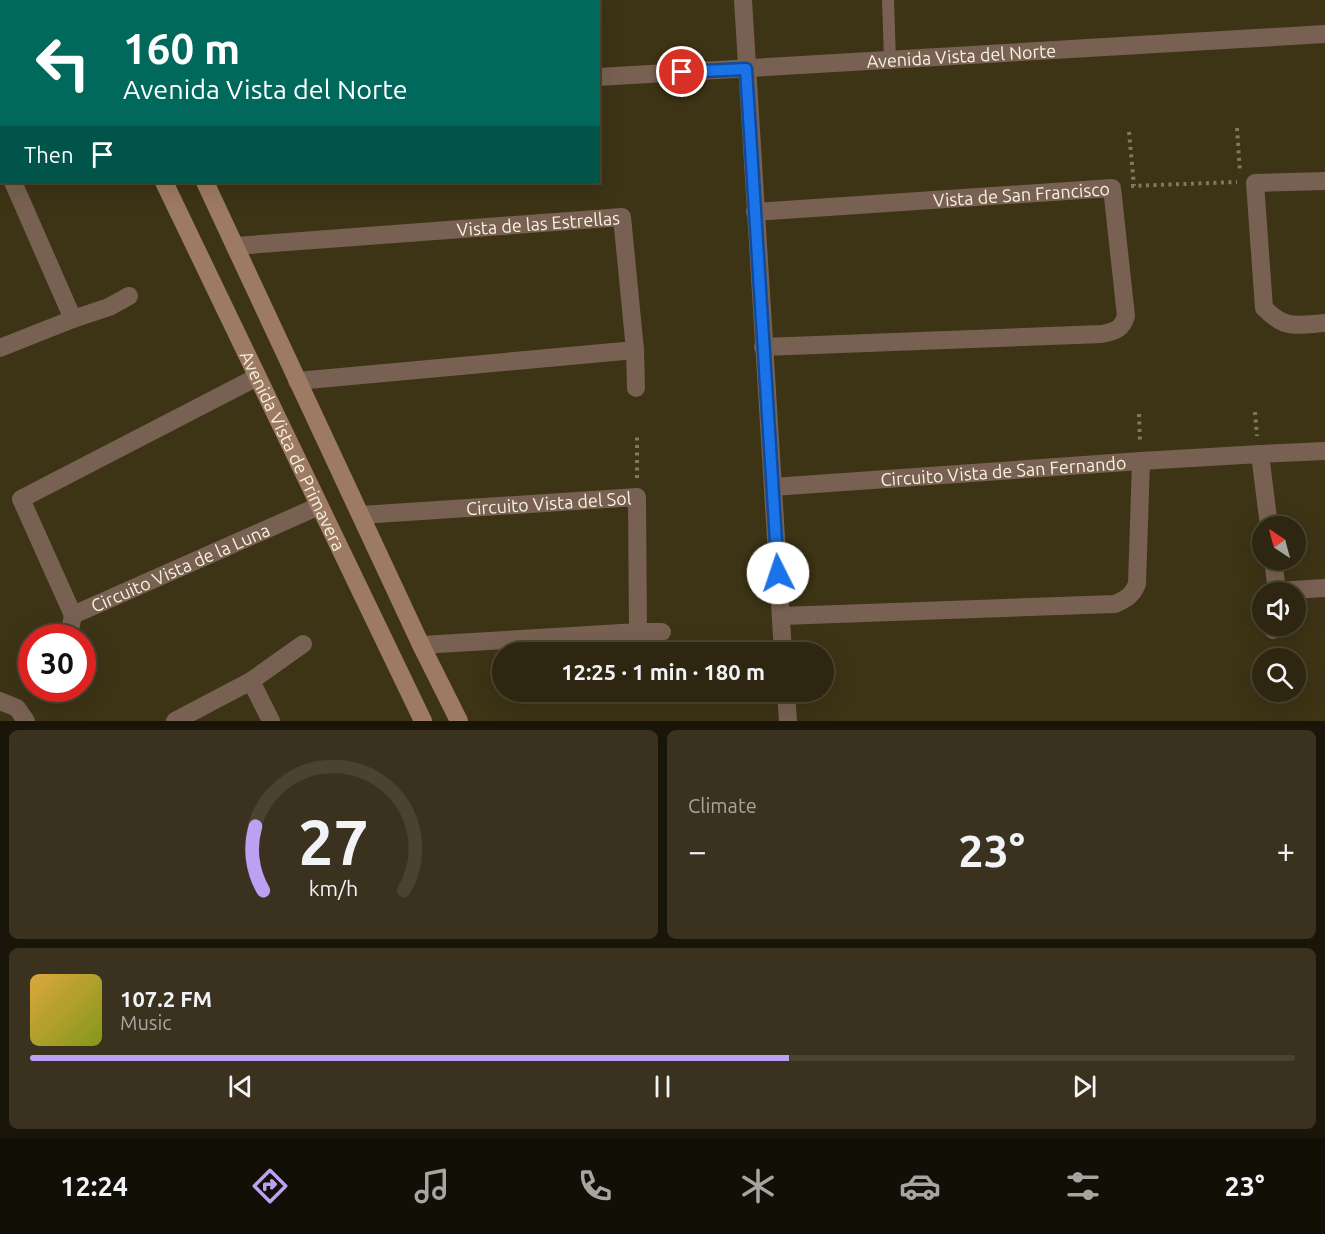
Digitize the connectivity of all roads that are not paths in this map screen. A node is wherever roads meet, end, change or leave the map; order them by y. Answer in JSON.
{"nodes":[{"id":1,"x":743,"y":0,"type":"edge"},
{"id":2,"x":888,"y":0,"type":"edge"},
{"id":3,"x":1325,"y":34,"type":"edge"},
{"id":4,"x":890,"y":60,"type":"junction"},
{"id":5,"x":746,"y":69,"type":"junction"},
{"id":6,"x":600,"y":77,"type":"edge"},
{"id":7,"x":1325,"y":181,"type":"edge"},
{"id":8,"x":13,"y":183,"type":"edge"},
{"id":9,"x":164,"y":183,"type":"edge"},
{"id":10,"x":205,"y":183,"type":"edge"},
{"id":11,"x":755,"y":212,"type":"junction"},
{"id":12,"x":235,"y":246,"type":"junction"},
{"id":13,"x":129,"y":296,"type":"dead end"},
{"id":14,"x":73,"y":319,"type":"junction"},
{"id":15,"x":1325,"y":323,"type":"edge"},
{"id":16,"x":764,"y":347,"type":"junction"},
{"id":17,"x":0,"y":348,"type":"edge"},
{"id":18,"x":635,"y":350,"type":"junction"},
{"id":19,"x":257,"y":377,"type":"junction"},
{"id":20,"x":297,"y":381,"type":"junction"},
{"id":21,"x":636,"y":388,"type":"dead end"},
{"id":22,"x":1325,"y":452,"type":"edge"},
{"id":23,"x":1260,"y":454,"type":"junction"},
{"id":24,"x":1141,"y":461,"type":"junction"},
{"id":25,"x":773,"y":488,"type":"junction"},
{"id":26,"x":319,"y":506,"type":"junction"},
{"id":27,"x":361,"y":515,"type":"junction"},
{"id":28,"x":1268,"y":516,"type":"edge"},
{"id":29,"x":1325,"y":588,"type":"edge"},
{"id":30,"x":1306,"y":590,"type":"edge"},
{"id":31,"x":73,"y":615,"type":"junction"},
{"id":32,"x":781,"y":616,"type":"junction"},
{"id":33,"x":70,"y":624,"type":"edge"},
{"id":34,"x":638,"y":632,"type":"junction"},
{"id":35,"x":662,"y":632,"type":"dead end"},
{"id":36,"x":782,"y":642,"type":"edge"},
{"id":37,"x":303,"y":644,"type":"dead end"},
{"id":38,"x":421,"y":645,"type":"junction"},
{"id":39,"x":251,"y":681,"type":"junction"},
{"id":40,"x":0,"y":701,"type":"edge"},
{"id":41,"x":787,"y":702,"type":"edge"},
{"id":42,"x":21,"y":715,"type":"edge"},
{"id":43,"x":175,"y":721,"type":"edge"},
{"id":44,"x":271,"y":721,"type":"edge"},
{"id":45,"x":423,"y":721,"type":"edge"},
{"id":46,"x":459,"y":721,"type":"edge"},
{"id":47,"x":788,"y":721,"type":"edge"}],
"edges":[{"from":1,"to":5,"type":"street"},
{"from":2,"to":4,"type":"lane"},
{"from":3,"to":4,"type":"street","name":"Avenida Vista del Norte"},
{"from":4,"to":5,"type":"street","name":"Avenida Vista del Norte"},
{"from":5,"to":6,"type":"street","name":"Avenida Vista del Norte"},
{"from":5,"to":11,"type":"street"},
{"from":7,"to":15,"type":"street"},
{"from":8,"to":14,"type":"street"},
{"from":9,"to":19,"type":"main road","name":"Avenida Vista de Primavera"},
{"from":10,"to":12,"type":"main road","name":"Avenida Vista de Primavera"},
{"from":11,"to":16,"type":"street"},
{"from":11,"to":16,"type":"street","name":"Vista de San Francisco"},
{"from":12,"to":18,"type":"street","name":"Vista de las Estrellas"},
{"from":12,"to":20,"type":"main road","name":"Avenida Vista de Primavera"},
{"from":13,"to":14,"type":"street"},
{"from":14,"to":17,"type":"street"},
{"from":16,"to":25,"type":"street"},
{"from":18,"to":20,"type":"street"},
{"from":18,"to":21,"type":"street"},
{"from":19,"to":26,"type":"main road","name":"Avenida Vista de Primavera"},
{"from":19,"to":31,"type":"street","name":"Circuito Vista de la Luna"},
{"from":20,"to":27,"type":"main road","name":"Avenida Vista de Primavera"},
{"from":22,"to":23,"type":"street"},
{"from":23,"to":24,"type":"street"},
{"from":23,"to":28,"type":"street"},
{"from":24,"to":25,"type":"street","name":"Circuito Vista de San Fernando"},
{"from":24,"to":32,"type":"street","name":"Circuito Vista de San Fernando"},
{"from":25,"to":32,"type":"street"},
{"from":26,"to":31,"type":"street","name":"Circuito Vista de la Luna"},
{"from":26,"to":45,"type":"main road","name":"Avenida Vista de Primavera"},
{"from":27,"to":34,"type":"street","name":"Circuito Vista del Sol"},
{"from":27,"to":38,"type":"main road","name":"Avenida Vista de Primavera"},
{"from":29,"to":30,"type":"street"},
{"from":31,"to":33,"type":"street"},
{"from":32,"to":36,"type":"street"},
{"from":34,"to":35,"type":"street"},
{"from":34,"to":38,"type":"street"},
{"from":37,"to":39,"type":"street"},
{"from":38,"to":46,"type":"main road","name":"Avenida Vista de Primavera"},
{"from":39,"to":43,"type":"street"},
{"from":39,"to":44,"type":"street"},
{"from":40,"to":42,"type":"street"},
{"from":41,"to":47,"type":"street"}]}
